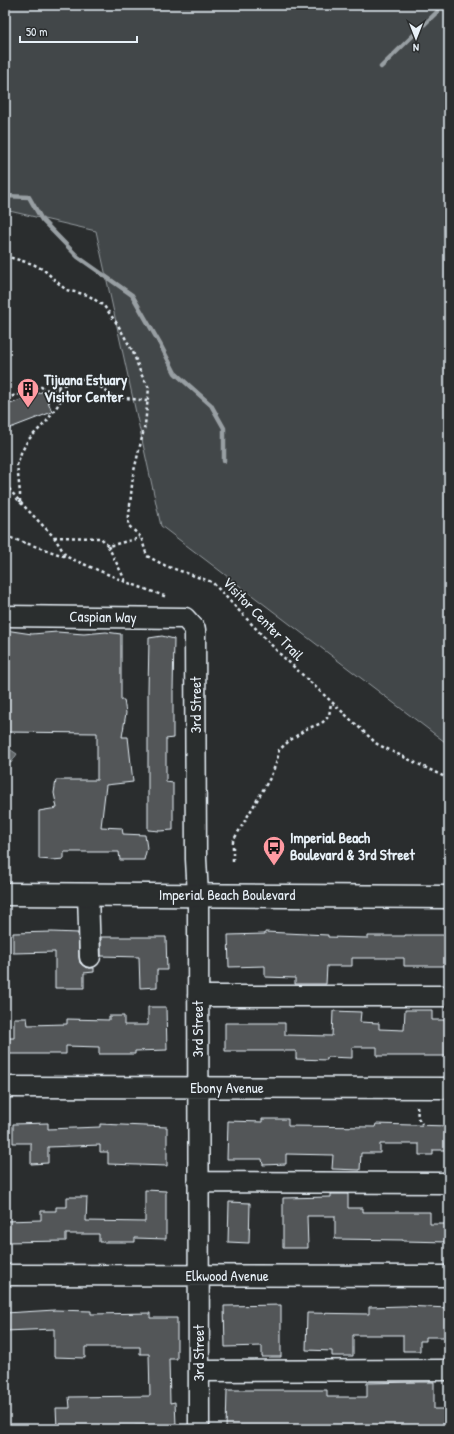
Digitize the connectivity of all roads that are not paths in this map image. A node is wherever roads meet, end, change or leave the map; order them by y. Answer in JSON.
{"nodes":[{"id":1,"x":5,"y":616,"type":"edge"},
{"id":2,"x":195,"y":629,"type":"joint"},
{"id":3,"x":5,"y":894,"type":"edge"},
{"id":4,"x":88,"y":894,"type":"junction"},
{"id":5,"x":198,"y":895,"type":"junction"},
{"id":6,"x":449,"y":897,"type":"edge"},
{"id":7,"x":90,"y":957,"type":"dead end"},
{"id":8,"x":198,"y":996,"type":"junction"},
{"id":9,"x":449,"y":996,"type":"edge"},
{"id":10,"x":5,"y":1087,"type":"edge"},
{"id":11,"x":198,"y":1088,"type":"junction"},
{"id":12,"x":449,"y":1088,"type":"edge"},
{"id":13,"x":198,"y":1182,"type":"junction"},
{"id":14,"x":449,"y":1184,"type":"edge"},
{"id":15,"x":5,"y":1275,"type":"edge"},
{"id":16,"x":198,"y":1276,"type":"junction"},
{"id":17,"x":449,"y":1276,"type":"edge"},
{"id":18,"x":449,"y":1370,"type":"edge"},
{"id":19,"x":199,"y":1371,"type":"junction"},
{"id":20,"x":199,"y":1429,"type":"edge"}],
"edges":[{"from":1,"to":2,"type":"street","name":"Caspian Way"},
{"from":2,"to":5,"type":"street","name":"3rd Street"},
{"from":3,"to":4,"type":"main road","name":"Imperial Beach Boulevard"},
{"from":4,"to":5,"type":"main road","name":"Imperial Beach Boulevard"},
{"from":4,"to":7,"type":"street"},
{"from":5,"to":6,"type":"main road","name":"Imperial Beach Boulevard"},
{"from":5,"to":8,"type":"street","name":"3rd Street"},
{"from":8,"to":9,"type":"street"},
{"from":8,"to":11,"type":"street","name":"3rd Street"},
{"from":10,"to":11,"type":"street","name":"Ebony Avenue"},
{"from":11,"to":12,"type":"street","name":"Ebony Avenue"},
{"from":11,"to":13,"type":"street","name":"3rd Street"},
{"from":13,"to":14,"type":"street"},
{"from":13,"to":16,"type":"street","name":"3rd Street"},
{"from":15,"to":16,"type":"street","name":"Elkwood Avenue"},
{"from":16,"to":17,"type":"street","name":"Elkwood Avenue"},
{"from":16,"to":19,"type":"street","name":"3rd Street"},
{"from":18,"to":19,"type":"street"},
{"from":19,"to":20,"type":"street","name":"3rd Street"}]}
